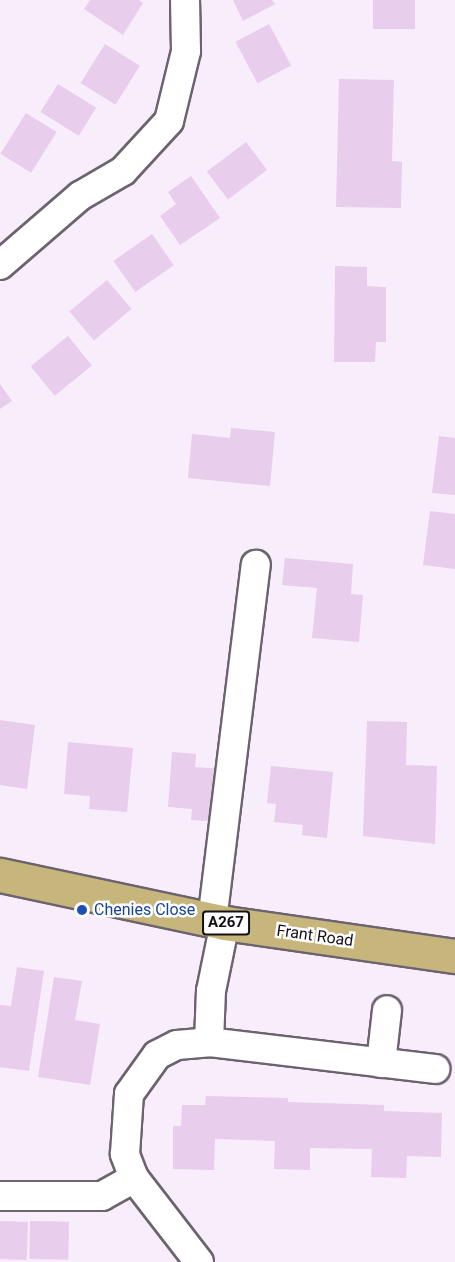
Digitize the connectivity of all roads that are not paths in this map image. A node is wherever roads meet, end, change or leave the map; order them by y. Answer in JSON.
{"nodes":[{"id":1,"x":185,"y":0,"type":"edge"},
{"id":2,"x":0,"y":265,"type":"edge"},
{"id":3,"x":256,"y":565,"type":"dead end"},
{"id":4,"x":0,"y":875,"type":"edge"},
{"id":5,"x":219,"y":922,"type":"junction"},
{"id":6,"x":455,"y":956,"type":"edge"},
{"id":7,"x":387,"y":1010,"type":"dead end"},
{"id":8,"x":209,"y":1042,"type":"junction"},
{"id":9,"x":381,"y":1063,"type":"junction"},
{"id":10,"x":435,"y":1069,"type":"dead end"},
{"id":11,"x":134,"y":1179,"type":"junction"},
{"id":12,"x":0,"y":1196,"type":"edge"},
{"id":13,"x":199,"y":1262,"type":"edge"}],
"edges":[{"from":1,"to":2,"type":"street"},
{"from":3,"to":5,"type":"street"},
{"from":4,"to":5,"type":"main road","name":"Frant Road","number":"A267"},
{"from":5,"to":6,"type":"main road","name":"Frant Road","number":"A267"},
{"from":5,"to":8,"type":"street"},
{"from":7,"to":9,"type":"street"},
{"from":8,"to":9,"type":"street"},
{"from":8,"to":11,"type":"street"},
{"from":9,"to":10,"type":"street"},
{"from":11,"to":12,"type":"street"},
{"from":11,"to":13,"type":"street"}]}
